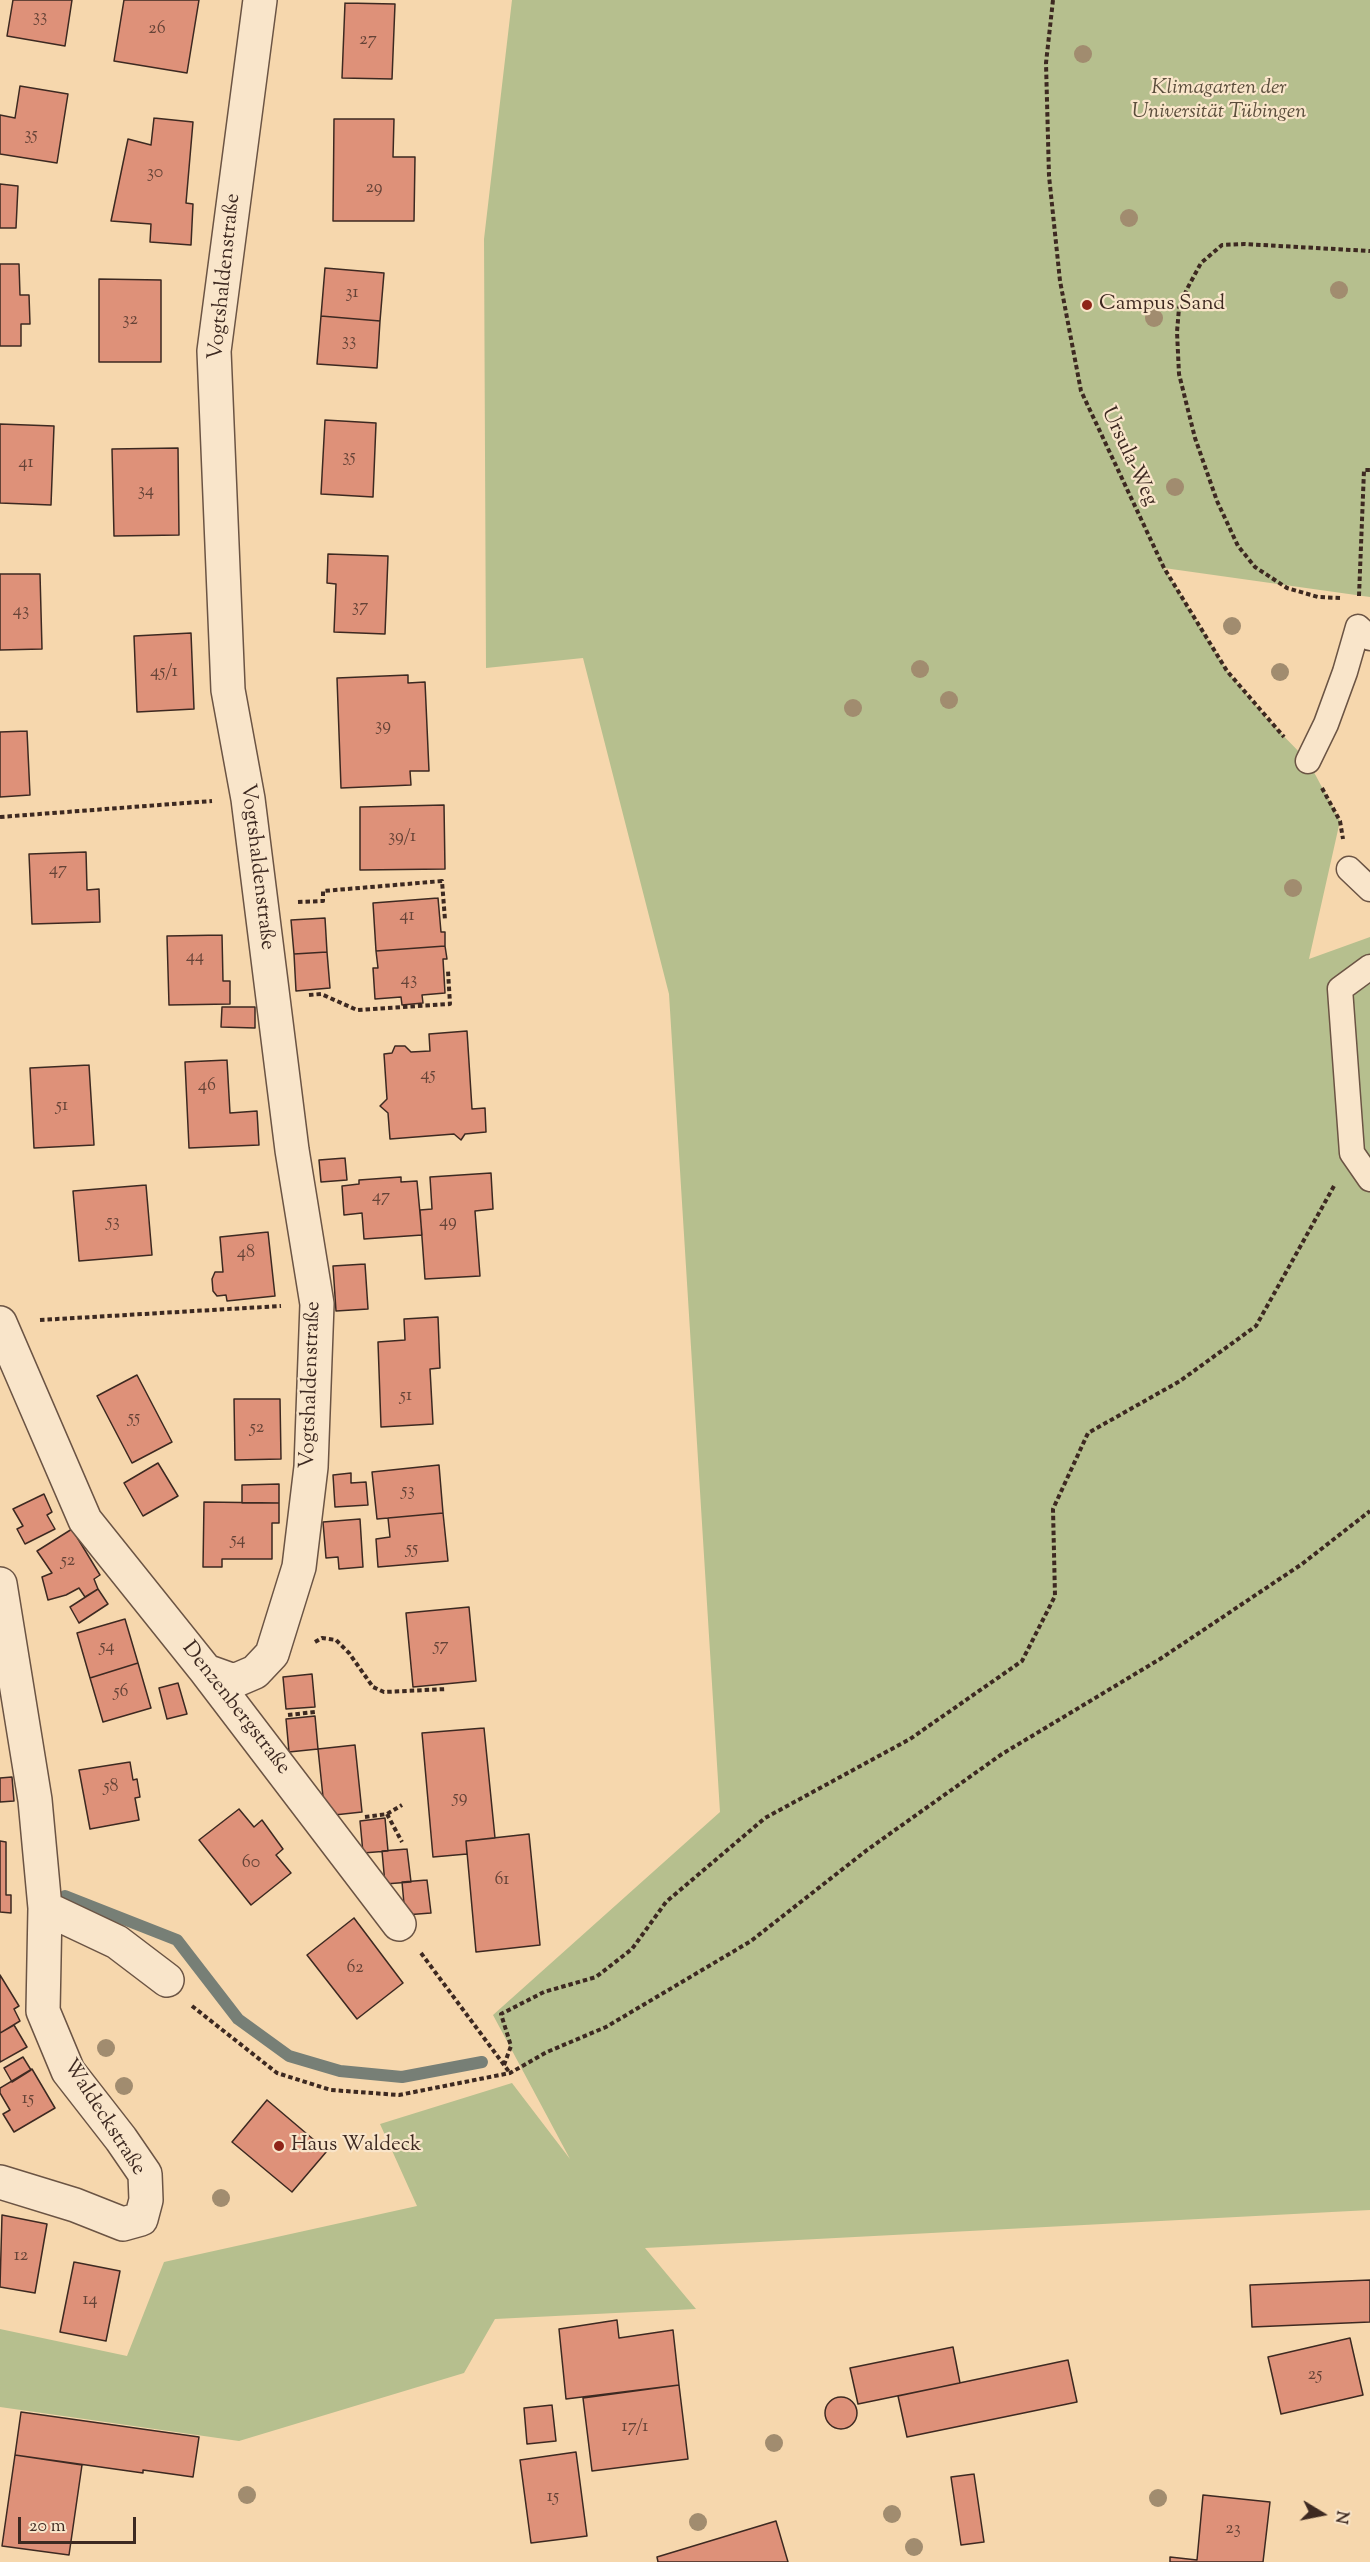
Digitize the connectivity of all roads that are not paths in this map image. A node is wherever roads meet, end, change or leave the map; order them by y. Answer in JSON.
{"nodes":[{"id":1,"x":260,"y":0,"type":"edge"},
{"id":2,"x":1370,"y":638,"type":"edge"},
{"id":3,"x":1308,"y":761,"type":"road end"},
{"id":4,"x":1349,"y":869,"type":"road end"},
{"id":5,"x":1370,"y":890,"type":"edge"},
{"id":6,"x":1370,"y":967,"type":"edge"},
{"id":7,"x":1370,"y":1179,"type":"edge"},
{"id":8,"x":0,"y":1323,"type":"edge"},
{"id":9,"x":0,"y":1584,"type":"edge"},
{"id":10,"x":206,"y":1671,"type":"junction"},
{"id":11,"x":45,"y":1908,"type":"junction"},
{"id":12,"x":399,"y":1924,"type":"road end"},
{"id":13,"x":167,"y":1980,"type":"road end"},
{"id":14,"x":0,"y":2182,"type":"edge"}],
"edges":[{"from":1,"to":10,"type":"street","name":"Vogtshaldenstraße"},
{"from":2,"to":3,"type":"lane"},
{"from":4,"to":5,"type":"lane"},
{"from":6,"to":7,"type":"lane"},
{"from":8,"to":10,"type":"street","name":"Denzenbergstraße"},
{"from":9,"to":11,"type":"street","name":"Waldeckstraße"},
{"from":10,"to":12,"type":"street","name":"Denzenbergstraße"},
{"from":11,"to":13,"type":"street"},
{"from":11,"to":14,"type":"street","name":"Waldeckstraße"}]}
